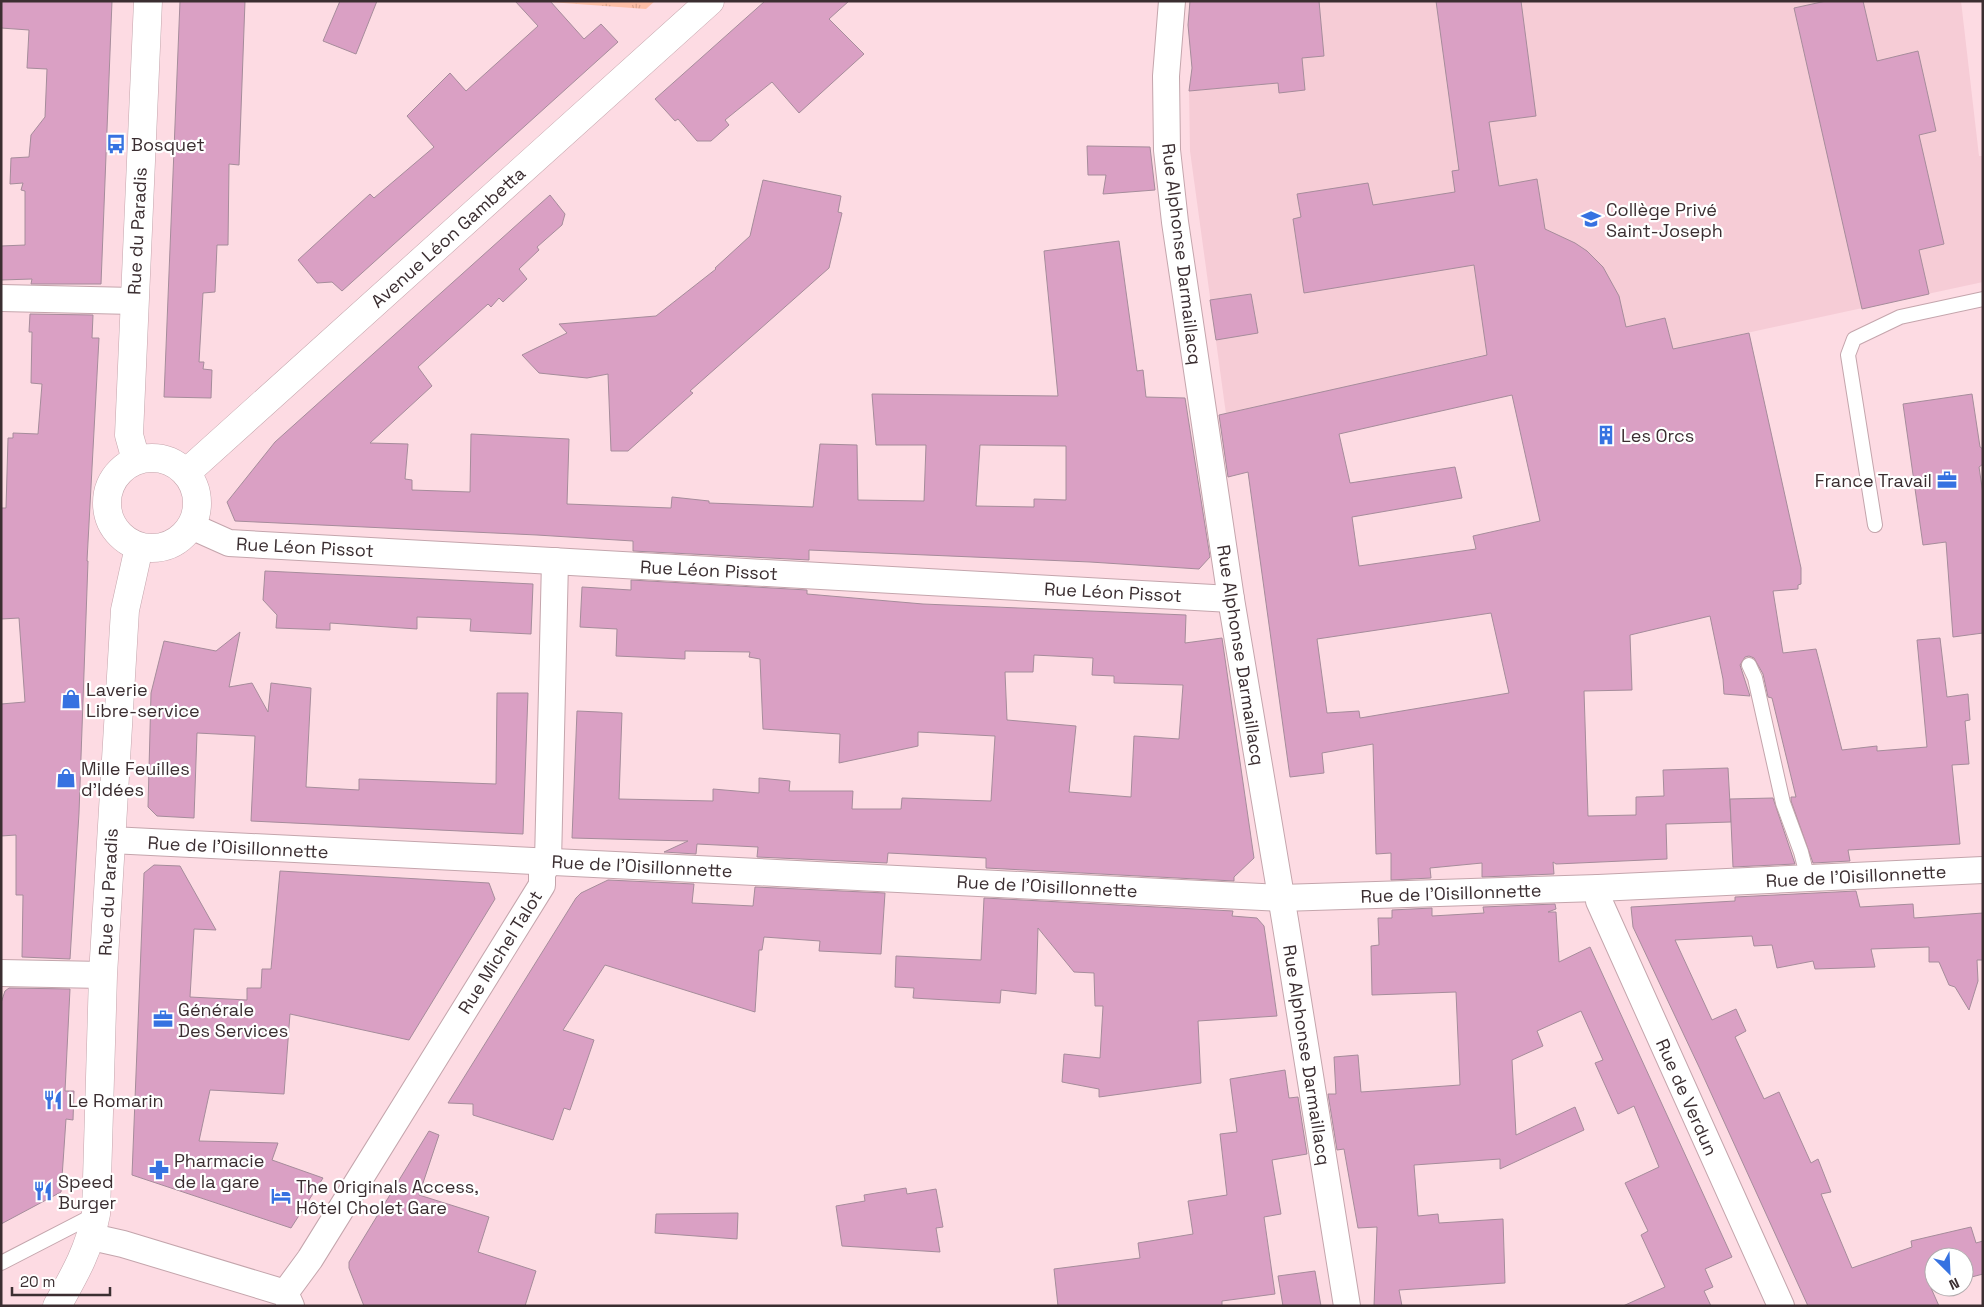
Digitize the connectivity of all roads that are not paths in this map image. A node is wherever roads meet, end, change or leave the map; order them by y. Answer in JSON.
{"nodes":[{"id":1,"x":148,"y":1,"type":"edge"},
{"id":2,"x":710,"y":1,"type":"edge"},
{"id":3,"x":1172,"y":1,"type":"edge"},
{"id":4,"x":1,"y":298,"type":"edge"},
{"id":5,"x":1983,"y":299,"type":"edge"},
{"id":6,"x":134,"y":302,"type":"junction"},
{"id":7,"x":136,"y":460,"type":"junction"},
{"id":8,"x":186,"y":473,"type":"junction"},
{"id":9,"x":1875,"y":525,"type":"dead end"},
{"id":10,"x":191,"y":526,"type":"junction"},
{"id":11,"x":139,"y":547,"type":"junction"},
{"id":12,"x":555,"y":561,"type":"junction"},
{"id":13,"x":1231,"y":599,"type":"junction"},
{"id":14,"x":1749,"y":664,"type":"dead end"},
{"id":15,"x":111,"y":840,"type":"junction"},
{"id":16,"x":548,"y":862,"type":"junction"},
{"id":17,"x":1983,"y":870,"type":"edge"},
{"id":18,"x":1808,"y":879,"type":"junction"},
{"id":19,"x":1598,"y":888,"type":"junction"},
{"id":20,"x":1281,"y":898,"type":"junction"},
{"id":21,"x":1,"y":973,"type":"edge"},
{"id":22,"x":103,"y":976,"type":"junction"},
{"id":23,"x":94,"y":1225,"type":"junction"},
{"id":24,"x":1,"y":1263,"type":"edge"},
{"id":25,"x":288,"y":1300,"type":"edge"},
{"id":26,"x":57,"y":1306,"type":"edge"},
{"id":27,"x":1347,"y":1306,"type":"edge"},
{"id":28,"x":1781,"y":1306,"type":"edge"}],
"edges":[{"from":1,"to":6,"type":"street","name":"Rue du Paradis"},
{"from":2,"to":8,"type":"street","name":"Avenue Léon Gambetta"},
{"from":3,"to":13,"type":"street","name":"Rue Alphonse Darmaillacq"},
{"from":4,"to":6,"type":"street"},
{"from":5,"to":9,"type":"lane"},
{"from":6,"to":7,"type":"street","name":"Rue du Paradis"},
{"from":7,"to":8,"type":"street"},
{"from":7,"to":11,"type":"street"},
{"from":8,"to":10,"type":"street"},
{"from":10,"to":11,"type":"street"},
{"from":10,"to":12,"type":"street","name":"Rue Léon Pissot"},
{"from":11,"to":15,"type":"street","name":"Rue du Paradis"},
{"from":12,"to":13,"type":"street","name":"Rue Léon Pissot"},
{"from":12,"to":16,"type":"street","name":"Rue Michel Talot"},
{"from":13,"to":20,"type":"street","name":"Rue Alphonse Darmaillacq"},
{"from":14,"to":18,"type":"lane"},
{"from":15,"to":16,"type":"street","name":"Rue de l’Oisillonnette"},
{"from":15,"to":22,"type":"street","name":"Rue du Paradis"},
{"from":16,"to":20,"type":"street","name":"Rue de l’Oisillonnette"},
{"from":16,"to":25,"type":"street","name":"Rue Michel Talot"},
{"from":17,"to":18,"type":"street","name":"Rue de l’Oisillonnette"},
{"from":18,"to":19,"type":"street","name":"Rue de l’Oisillonnette"},
{"from":19,"to":20,"type":"street","name":"Rue de l’Oisillonnette"},
{"from":19,"to":28,"type":"street","name":"Rue de Verdun"},
{"from":20,"to":27,"type":"street","name":"Rue Alphonse Darmaillacq"},
{"from":21,"to":22,"type":"street"},
{"from":22,"to":23,"type":"street","name":"Rue du Paradis"},
{"from":23,"to":24,"type":"lane"},
{"from":23,"to":25,"type":"street"},
{"from":23,"to":26,"type":"street"}]}
